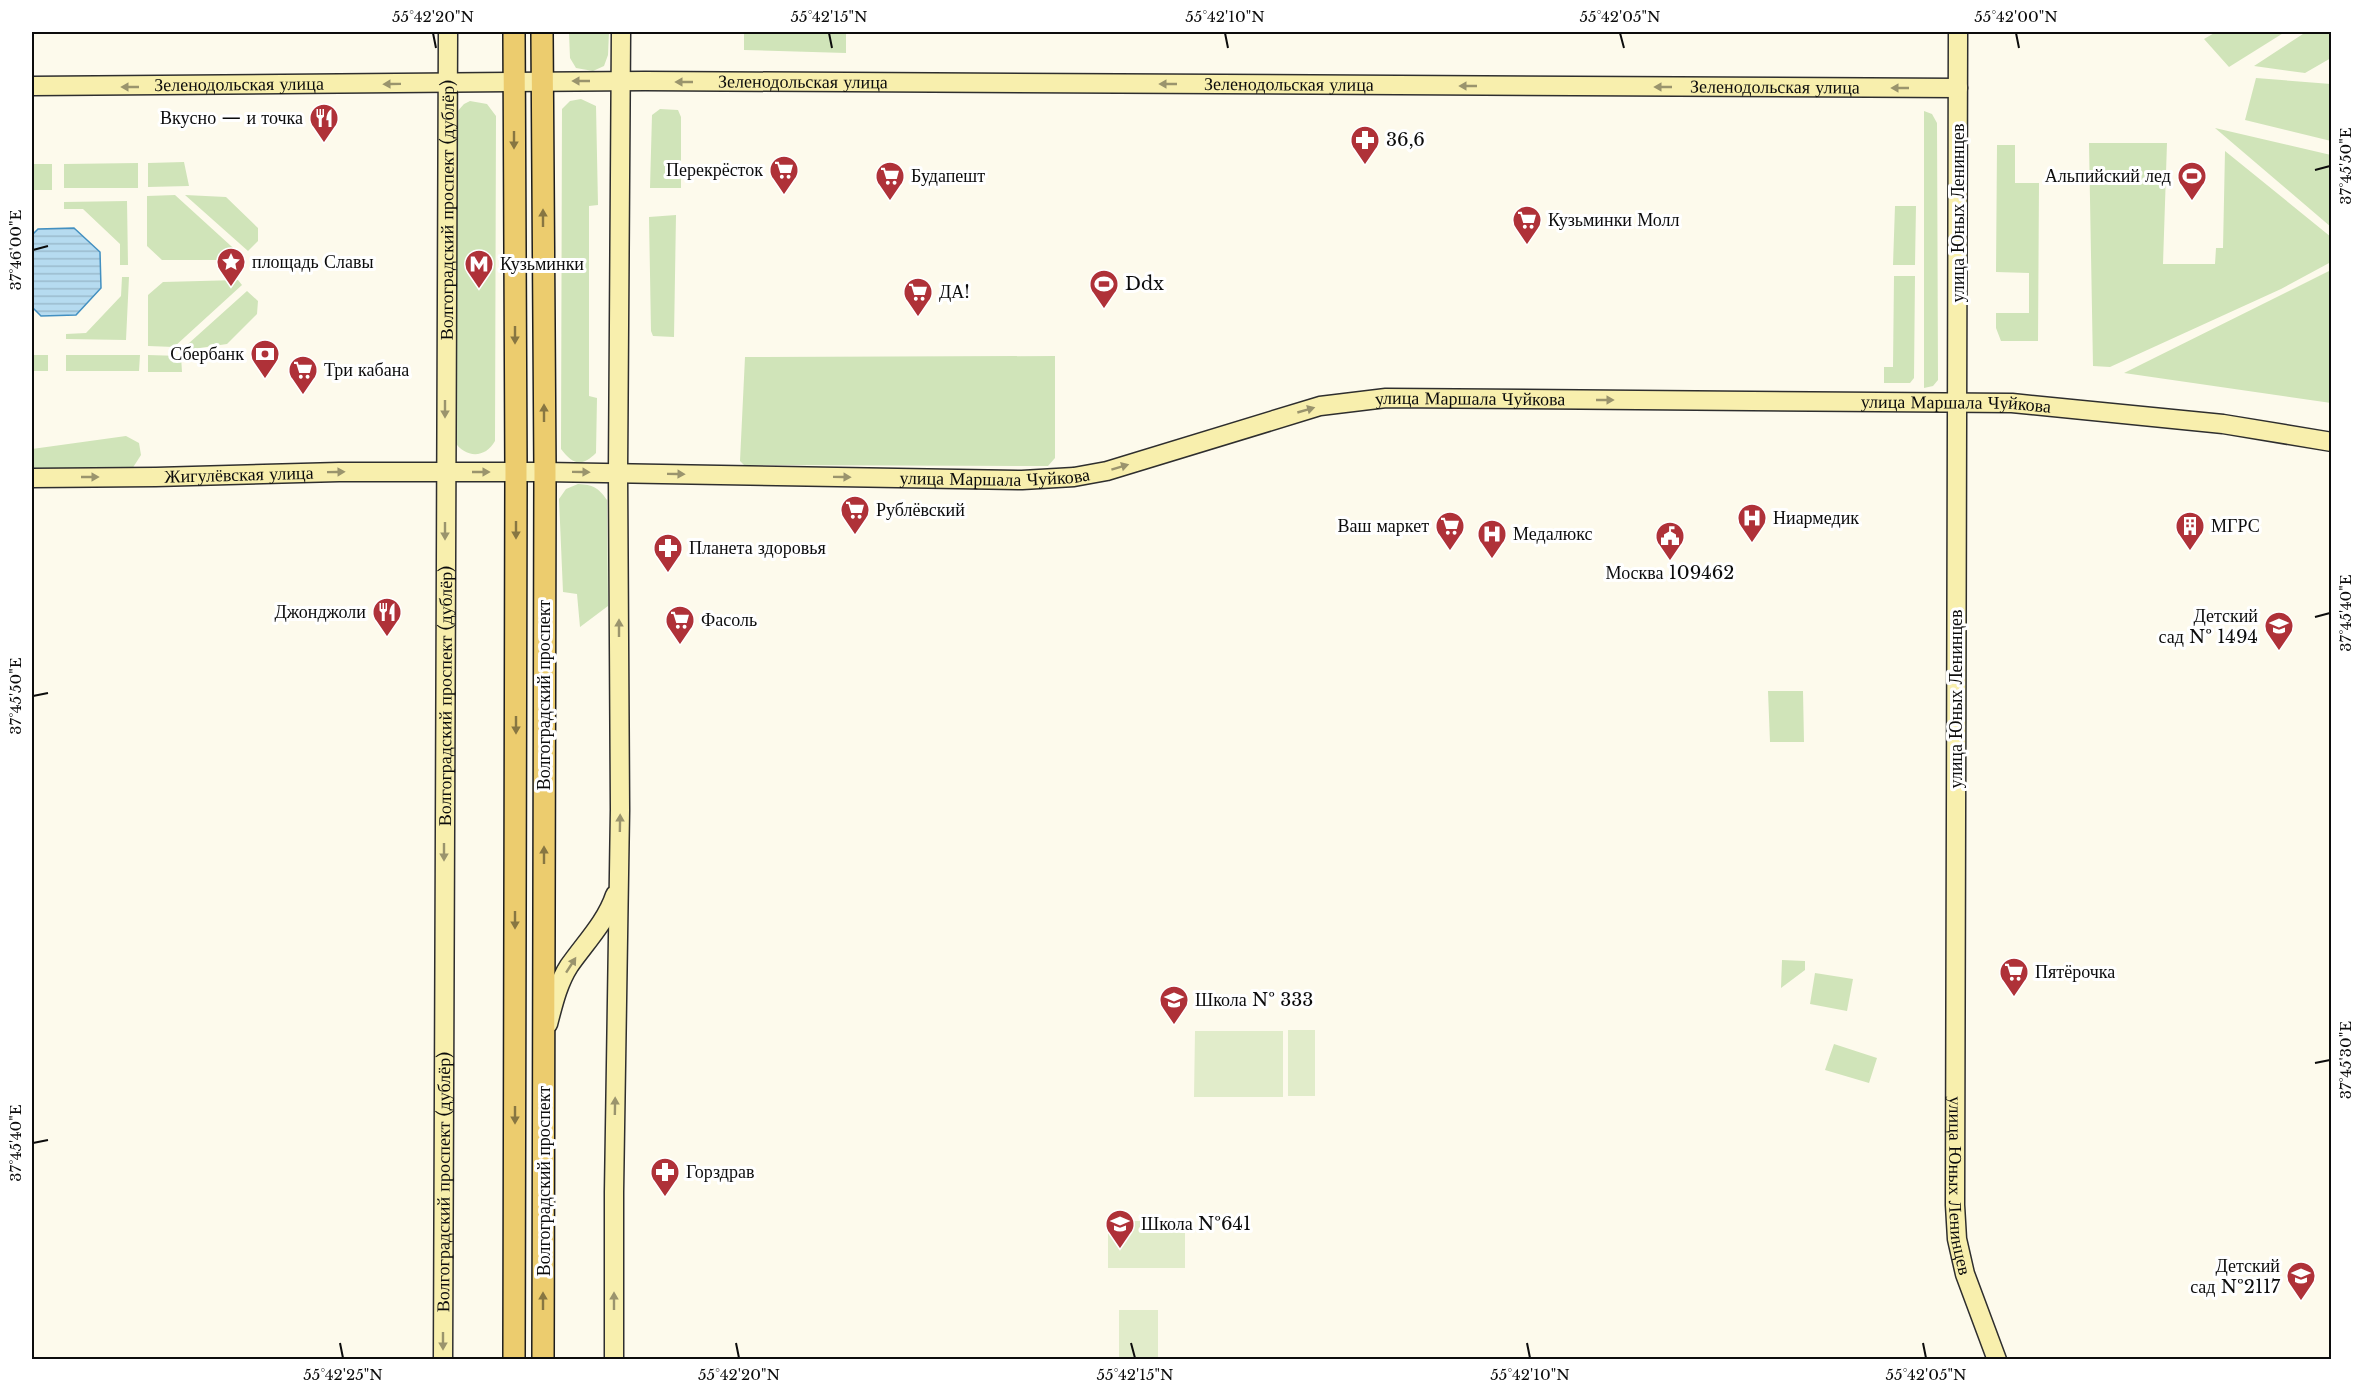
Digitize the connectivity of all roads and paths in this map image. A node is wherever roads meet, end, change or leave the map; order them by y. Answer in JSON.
{"nodes":[{"id":1,"x":448,"y":32,"type":"edge"},
{"id":2,"x":514,"y":32,"type":"edge"},
{"id":3,"x":542,"y":32,"type":"edge"},
{"id":4,"x":621,"y":32,"type":"edge"},
{"id":5,"x":1958,"y":32,"type":"edge"},
{"id":6,"x":514,"y":81,"type":"junction"},
{"id":7,"x":542,"y":81,"type":"junction"},
{"id":8,"x":447,"y":82,"type":"junction"},
{"id":9,"x":620,"y":82,"type":"junction"},
{"id":10,"x":32,"y":87,"type":"edge"},
{"id":11,"x":1958,"y":88,"type":"junction"},
{"id":12,"x":1958,"y":403,"type":"junction"},
{"id":13,"x":2331,"y":442,"type":"edge"},
{"id":14,"x":445,"y":472,"type":"junction"},
{"id":15,"x":516,"y":472,"type":"junction"},
{"id":16,"x":545,"y":472,"type":"junction"},
{"id":17,"x":618,"y":473,"type":"junction"},
{"id":18,"x":32,"y":478,"type":"edge"},
{"id":19,"x":619,"y":882,"type":"junction"},
{"id":20,"x":544,"y":1040,"type":"junction"},
{"id":21,"x":442,"y":1359,"type":"edge"},
{"id":22,"x":514,"y":1359,"type":"edge"},
{"id":23,"x":543,"y":1359,"type":"edge"},
{"id":24,"x":614,"y":1359,"type":"edge"},
{"id":25,"x":1997,"y":1359,"type":"edge"}],
"edges":[{"from":1,"to":8,"type":"street","name":"Волгоградский проспект (дублёр)"},
{"from":2,"to":6,"type":"main road","name":"Волгоградский проспект"},
{"from":3,"to":7,"type":"main road","name":"Волгоградский проспект"},
{"from":4,"to":9,"type":"street"},
{"from":5,"to":11,"type":"street","name":"улица Юных Ленинцев"},
{"from":6,"to":7,"type":"street","name":"Зеленодольская улица"},
{"from":6,"to":8,"type":"street","name":"Зеленодольская улица"},
{"from":6,"to":15,"type":"main road","name":"Волгоградский проспект","one_way":true},
{"from":9,"to":7,"type":"street","name":"Зеленодольская улица","one_way":true},
{"from":16,"to":7,"type":"main road","name":"Волгоградский проспект","one_way":true},
{"from":8,"to":10,"type":"street","name":"Зеленодольская улица","one_way":true},
{"from":8,"to":14,"type":"street","name":"Волгоградский проспект (дублёр)","one_way":true},
{"from":11,"to":9,"type":"street","name":"Зеленодольская улица","one_way":true},
{"from":9,"to":17,"type":"street"},
{"from":11,"to":12,"type":"street","name":"улица Юных Ленинцев"},
{"from":12,"to":13,"type":"street","name":"улица Маршала Чуйкова"},
{"from":17,"to":12,"type":"street","name":"улица Маршала Чуйкова","one_way":true},
{"from":12,"to":25,"type":"street","name":"улица Юных Ленинцев"},
{"from":14,"to":15,"type":"street","name":"Жигулёвская улица","one_way":true},
{"from":18,"to":14,"type":"street","name":"Жигулёвская улица","one_way":true},
{"from":14,"to":21,"type":"street","name":"Волгоградский проспект (дублёр)","one_way":true},
{"from":15,"to":16,"type":"street","name":"Жигулёвская улица"},
{"from":15,"to":22,"type":"main road","name":"Волгоградский проспект","one_way":true},
{"from":16,"to":17,"type":"street","name":"улица Маршала Чуйкова","one_way":true},
{"from":20,"to":16,"type":"main road","name":"Волгоградский проспект","one_way":true},
{"from":19,"to":17,"type":"street","one_way":true},
{"from":20,"to":19,"type":"street","one_way":true},
{"from":24,"to":19,"type":"street","one_way":true},
{"from":23,"to":20,"type":"main road","name":"Волгоградский проспект","one_way":true}]}
